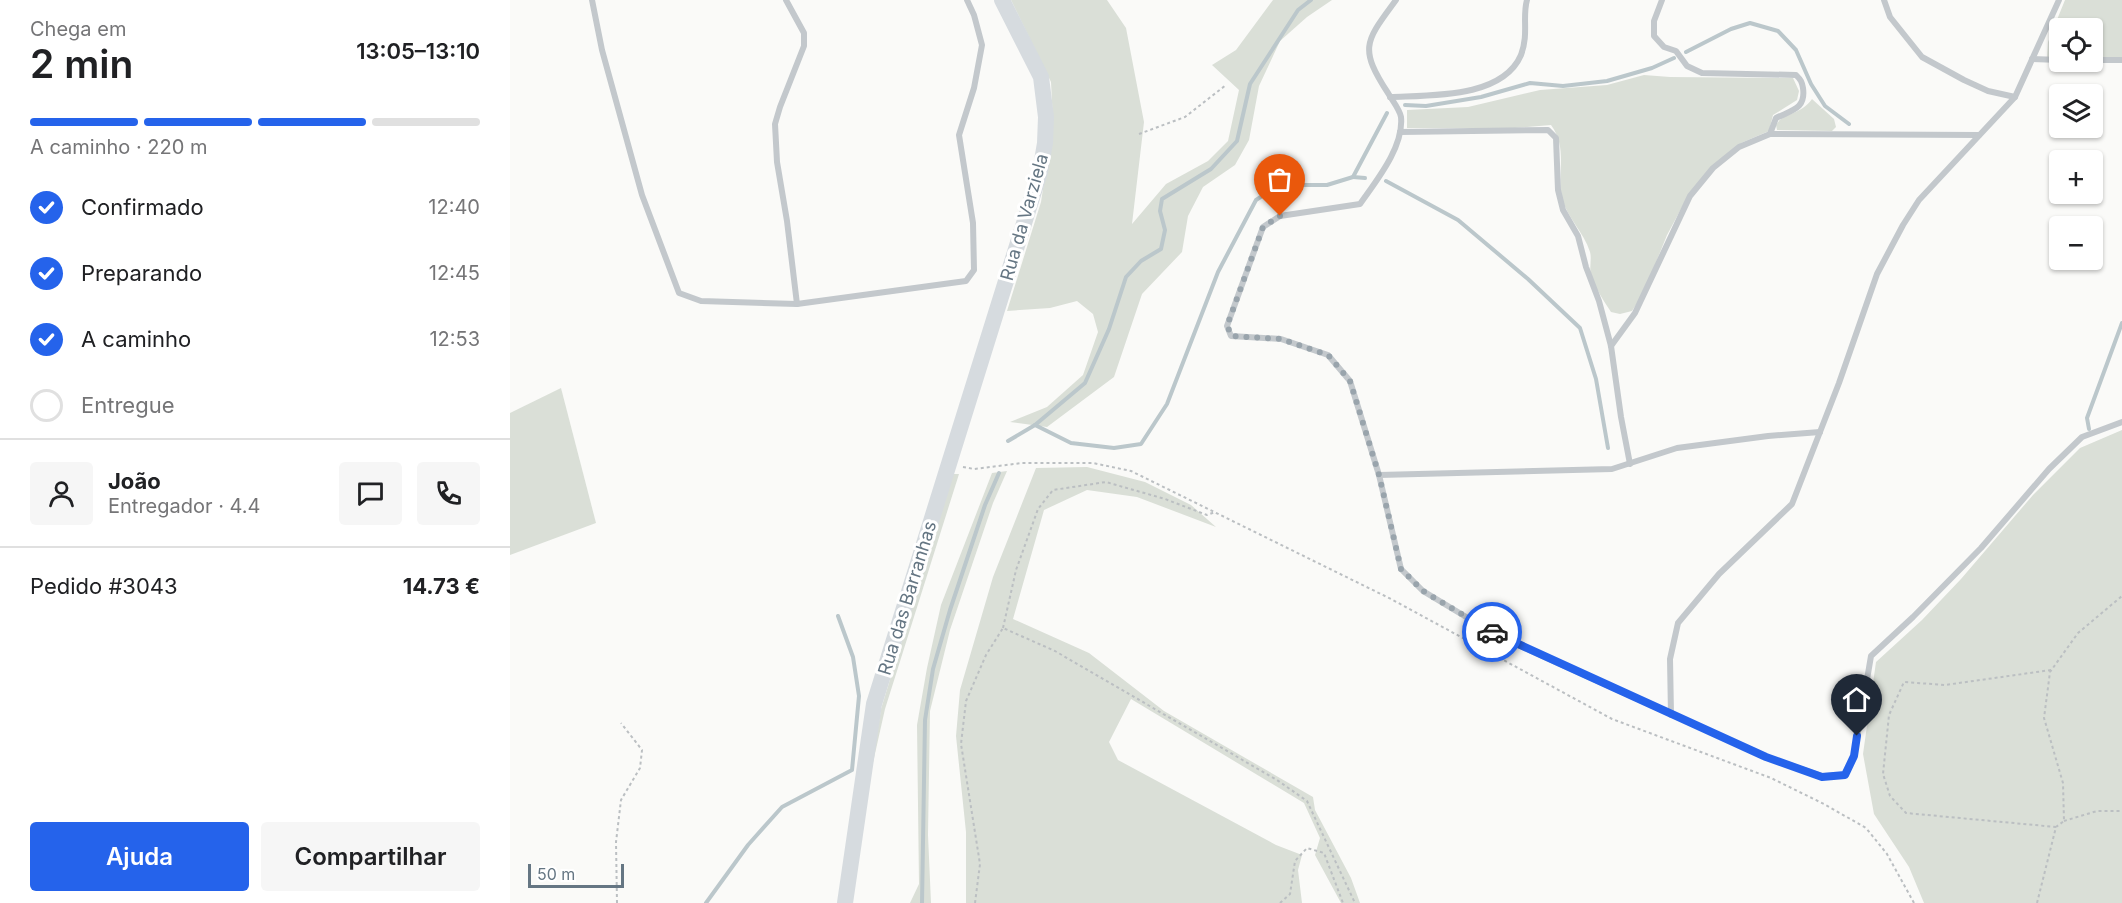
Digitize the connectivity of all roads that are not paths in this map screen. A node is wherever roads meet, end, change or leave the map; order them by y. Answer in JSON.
{"nodes":[{"id":1,"x":592,"y":0,"type":"edge"},
{"id":2,"x":786,"y":0,"type":"edge"},
{"id":3,"x":967,"y":0,"type":"edge"},
{"id":4,"x":1002,"y":0,"type":"edge"},
{"id":5,"x":1396,"y":0,"type":"edge"},
{"id":6,"x":1527,"y":0,"type":"edge"},
{"id":7,"x":1662,"y":0,"type":"edge"},
{"id":8,"x":1884,"y":0,"type":"edge"},
{"id":9,"x":2059,"y":0,"type":"edge"},
{"id":10,"x":2032,"y":59,"type":"junction"},
{"id":11,"x":2049,"y":60,"type":"edge"},
{"id":12,"x":2103,"y":60,"type":"edge"},
{"id":13,"x":2122,"y":60,"type":"edge"},
{"id":14,"x":1390,"y":96,"type":"junction"},
{"id":15,"x":2015,"y":97,"type":"junction"},
{"id":16,"x":1400,"y":132,"type":"junction"},
{"id":17,"x":1770,"y":134,"type":"junction"},
{"id":18,"x":1979,"y":135,"type":"junction"},
{"id":19,"x":1001,"y":300,"type":"joint"},
{"id":20,"x":797,"y":304,"type":"junction"},
{"id":21,"x":1611,"y":346,"type":"junction"},
{"id":22,"x":2122,"y":422,"type":"edge"},
{"id":23,"x":1820,"y":432,"type":"junction"},
{"id":24,"x":1630,"y":464,"type":"junction"},
{"id":25,"x":1379,"y":475,"type":"junction"},
{"id":26,"x":1671,"y":715,"type":"junction"},
{"id":27,"x":845,"y":903,"type":"edge"}],
"edges":[{"from":1,"to":20,"type":"lane"},
{"from":2,"to":20,"type":"lane"},
{"from":3,"to":20,"type":"lane"},
{"from":4,"to":19,"type":"main road","name":"Rua da Varziela"},
{"from":5,"to":14,"type":"lane"},
{"from":6,"to":14,"type":"lane"},
{"from":7,"to":17,"type":"lane"},
{"from":8,"to":15,"type":"lane"},
{"from":9,"to":10,"type":"lane"},
{"from":10,"to":11,"type":"lane"},
{"from":10,"to":15,"type":"lane"},
{"from":12,"to":13,"type":"lane"},
{"from":14,"to":16,"type":"lane"},
{"from":15,"to":18,"type":"lane"},
{"from":16,"to":21,"type":"lane"},
{"from":16,"to":25,"type":"lane"},
{"from":17,"to":18,"type":"lane"},
{"from":17,"to":21,"type":"lane"},
{"from":18,"to":23,"type":"lane"},
{"from":19,"to":27,"type":"main road","name":"Rua das Barranhas"},
{"from":21,"to":24,"type":"lane"},
{"from":22,"to":26,"type":"lane"},
{"from":23,"to":24,"type":"lane"},
{"from":23,"to":26,"type":"lane"},
{"from":24,"to":25,"type":"lane"},
{"from":25,"to":26,"type":"lane"}]}
